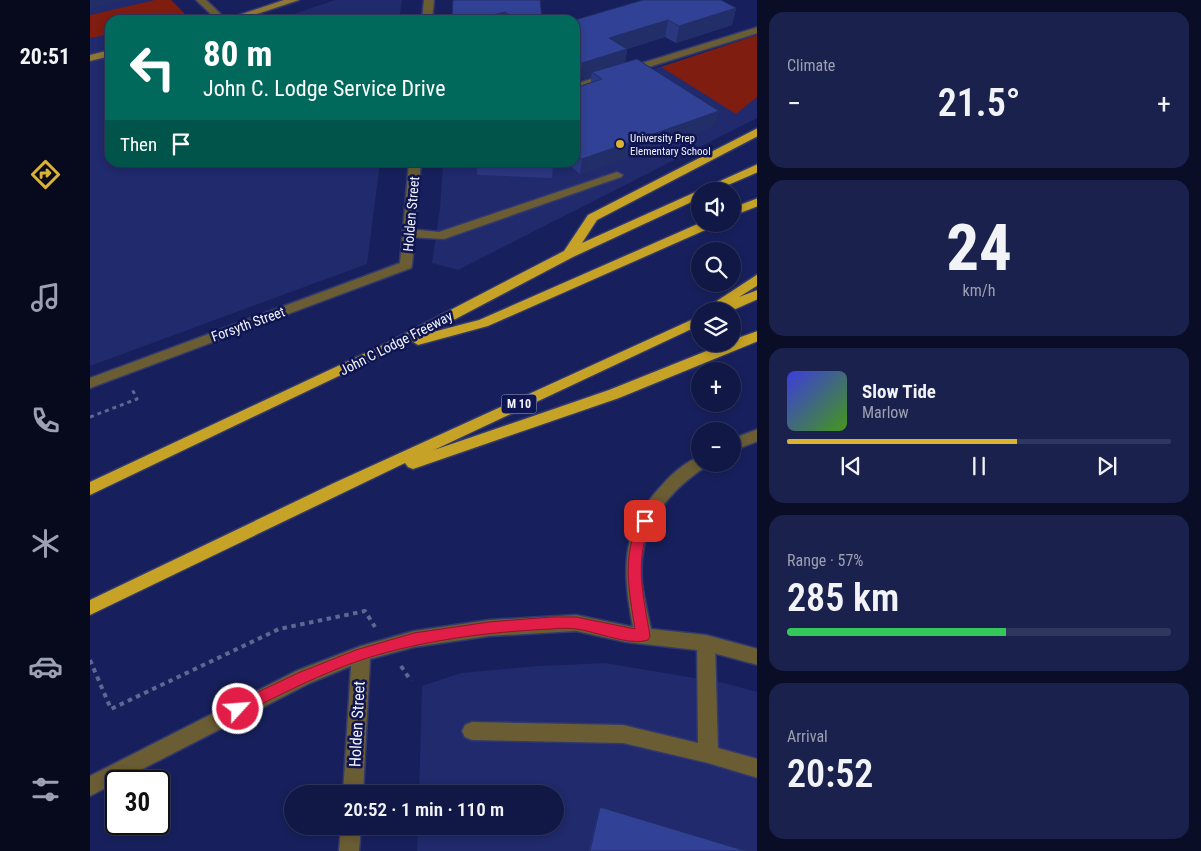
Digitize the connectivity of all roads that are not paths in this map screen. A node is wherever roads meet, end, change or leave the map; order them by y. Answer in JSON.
{"nodes":[{"id":1,"x":201,"y":0,"type":"edge"},
{"id":2,"x":294,"y":0,"type":"edge"},
{"id":3,"x":429,"y":0,"type":"edge"},
{"id":4,"x":217,"y":15,"type":"edge"},
{"id":5,"x":246,"y":15,"type":"edge"},
{"id":6,"x":428,"y":15,"type":"edge"},
{"id":7,"x":757,"y":30,"type":"edge"},
{"id":8,"x":105,"y":54,"type":"edge"},
{"id":9,"x":90,"y":58,"type":"edge"},
{"id":10,"x":580,"y":85,"type":"edge"},
{"id":11,"x":757,"y":131,"type":"edge"},
{"id":12,"x":415,"y":167,"type":"edge"},
{"id":13,"x":757,"y":167,"type":"edge"},
{"id":14,"x":618,"y":176,"type":"dead end"},
{"id":15,"x":724,"y":182,"type":"edge"},
{"id":16,"x":691,"y":198,"type":"edge"},
{"id":17,"x":757,"y":201,"type":"edge"},
{"id":18,"x":741,"y":209,"type":"edge"},
{"id":19,"x":691,"y":232,"type":"edge"},
{"id":20,"x":409,"y":233,"type":"junction"},
{"id":21,"x":569,"y":254,"type":"junction"},
{"id":22,"x":406,"y":265,"type":"joint"},
{"id":23,"x":757,"y":278,"type":"edge"},
{"id":24,"x":757,"y":294,"type":"edge"},
{"id":25,"x":724,"y":302,"type":"edge"},
{"id":26,"x":739,"y":302,"type":"edge"},
{"id":27,"x":691,"y":324,"type":"edge"},
{"id":28,"x":757,"y":336,"type":"edge"},
{"id":29,"x":392,"y":346,"type":"junction"},
{"id":30,"x":90,"y":383,"type":"edge"},
{"id":31,"x":757,"y":434,"type":"edge"},
{"id":32,"x":741,"y":442,"type":"edge"},
{"id":33,"x":691,"y":469,"type":"edge"},
{"id":34,"x":340,"y":487,"type":"junction"},
{"id":35,"x":90,"y":489,"type":"edge"},
{"id":36,"x":90,"y":608,"type":"edge"},
{"id":37,"x":643,"y":636,"type":"junction"},
{"id":38,"x":706,"y":643,"type":"junction"},
{"id":39,"x":361,"y":654,"type":"junction"},
{"id":40,"x":757,"y":657,"type":"edge"},
{"id":41,"x":472,"y":731,"type":"dead end"},
{"id":42,"x":708,"y":754,"type":"junction"},
{"id":43,"x":757,"y":769,"type":"edge"},
{"id":44,"x":354,"y":785,"type":"edge"},
{"id":45,"x":90,"y":786,"type":"edge"},
{"id":46,"x":350,"y":835,"type":"edge"},
{"id":47,"x":349,"y":851,"type":"edge"}],
"edges":[{"from":1,"to":4,"type":"street"},
{"from":2,"to":5,"type":"street"},
{"from":3,"to":6,"type":"street"},
{"from":7,"to":10,"type":"street"},
{"from":8,"to":9,"type":"street"},
{"from":11,"to":21,"type":"highway"},
{"from":12,"to":20,"type":"street","name":"Holden Street"},
{"from":13,"to":15,"type":"highway"},
{"from":14,"to":20,"type":"street"},
{"from":16,"to":21,"type":"highway","name":"John C Lodge Freeway"},
{"from":17,"to":18,"type":"highway"},
{"from":19,"to":29,"type":"highway"},
{"from":20,"to":22,"type":"street","name":"Holden Street"},
{"from":21,"to":29,"type":"highway","name":"John C Lodge Freeway"},
{"from":22,"to":30,"type":"street","name":"Forsyth Street"},
{"from":23,"to":25,"type":"highway"},
{"from":24,"to":26,"type":"highway"},
{"from":27,"to":34,"type":"highway","number":"M 10"},
{"from":28,"to":34,"type":"highway"},
{"from":29,"to":35,"type":"highway","name":"John C Lodge Freeway"},
{"from":31,"to":32,"type":"street"},
{"from":33,"to":37,"type":"street"},
{"from":34,"to":36,"type":"highway","number":"M 10"},
{"from":37,"to":38,"type":"street"},
{"from":37,"to":39,"type":"street"},
{"from":38,"to":40,"type":"street"},
{"from":38,"to":42,"type":"street"},
{"from":39,"to":44,"type":"street","name":"Holden Street"},
{"from":39,"to":45,"type":"street"},
{"from":41,"to":42,"type":"street"},
{"from":42,"to":43,"type":"street"},
{"from":46,"to":47,"type":"street"}]}
